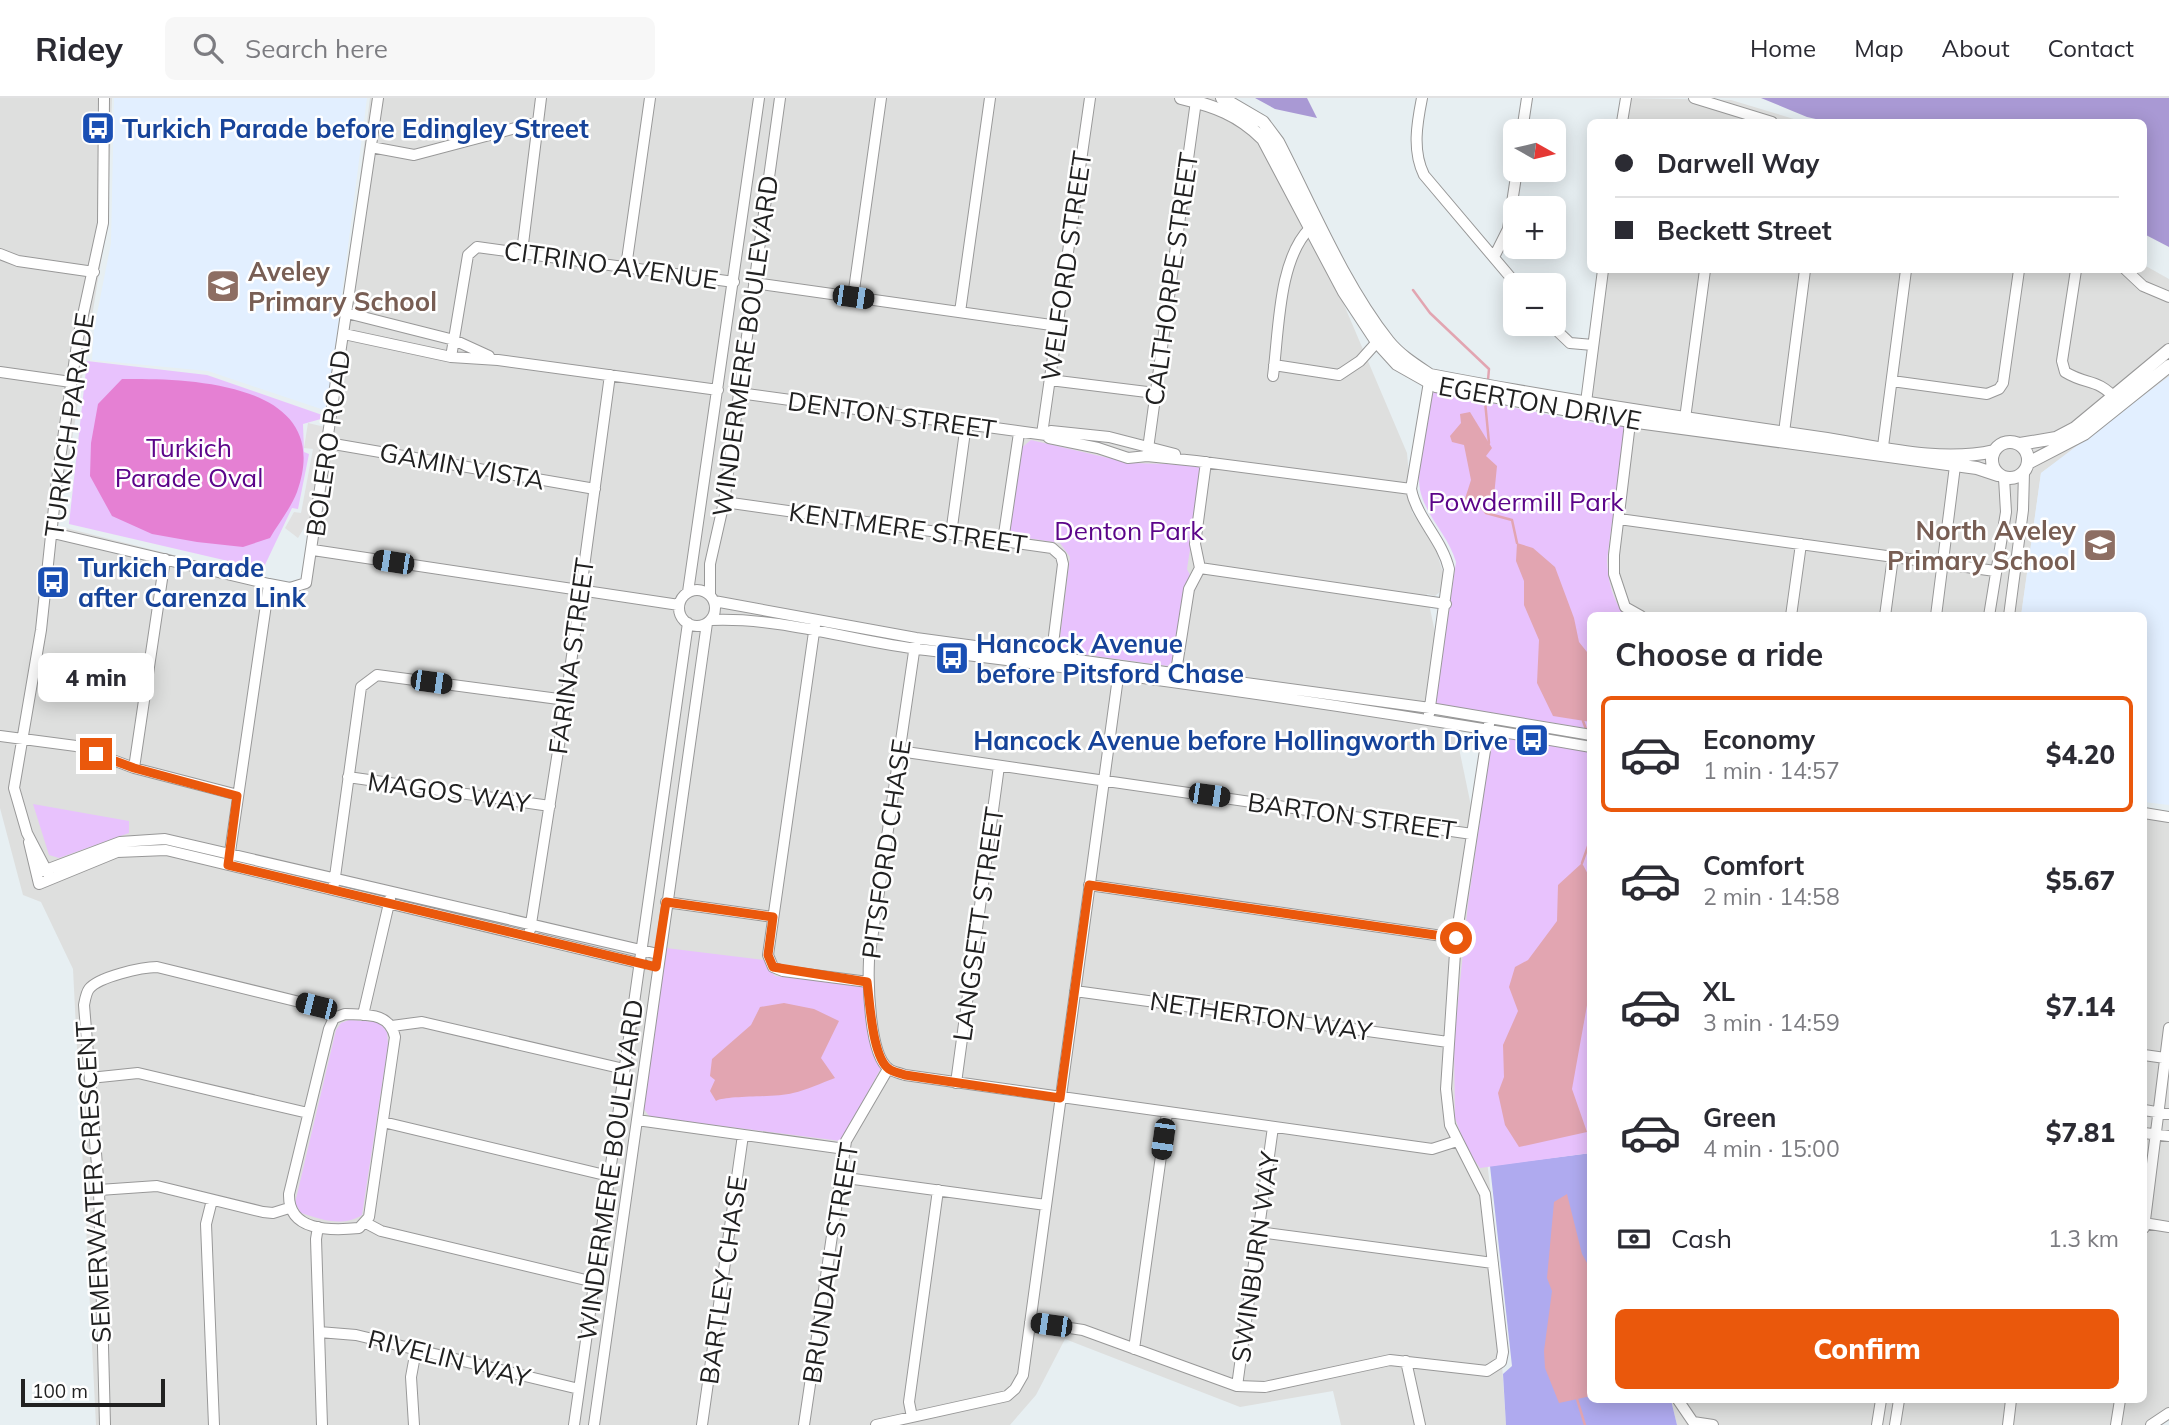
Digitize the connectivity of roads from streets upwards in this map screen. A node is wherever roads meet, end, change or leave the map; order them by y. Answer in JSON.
{"nodes":[{"id":1,"x":104,"y":98,"type":"edge"},
{"id":2,"x":378,"y":98,"type":"edge"},
{"id":3,"x":541,"y":98,"type":"edge"},
{"id":4,"x":650,"y":98,"type":"edge"},
{"id":5,"x":759,"y":98,"type":"edge"},
{"id":6,"x":780,"y":98,"type":"edge"},
{"id":7,"x":881,"y":98,"type":"edge"},
{"id":8,"x":990,"y":98,"type":"edge"},
{"id":9,"x":1090,"y":98,"type":"edge"},
{"id":10,"x":1181,"y":98,"type":"edge"},
{"id":11,"x":1222,"y":98,"type":"edge"},
{"id":12,"x":1422,"y":98,"type":"edge"},
{"id":13,"x":1527,"y":98,"type":"edge"},
{"id":14,"x":1626,"y":98,"type":"edge"},
{"id":15,"x":1694,"y":98,"type":"edge"},
{"id":16,"x":1196,"y":102,"type":"junction"},
{"id":17,"x":1725,"y":110,"type":"junction"},
{"id":18,"x":1524,"y":119,"type":"edge"},
{"id":19,"x":1622,"y":119,"type":"edge"},
{"id":20,"x":1724,"y":119,"type":"edge"},
{"id":21,"x":1760,"y":119,"type":"edge"},
{"id":22,"x":538,"y":121,"type":"junction"},
{"id":23,"x":371,"y":147,"type":"junction"},
{"id":24,"x":1515,"y":182,"type":"edge"},
{"id":25,"x":1310,"y":228,"type":"junction"},
{"id":26,"x":522,"y":252,"type":"junction"},
{"id":27,"x":0,"y":254,"type":"edge"},
{"id":28,"x":1494,"y":257,"type":"junction"},
{"id":29,"x":626,"y":267,"type":"junction"},
{"id":30,"x":94,"y":272,"type":"junction"},
{"id":31,"x":1507,"y":273,"type":"edge"},
{"id":32,"x":1603,"y":273,"type":"edge"},
{"id":33,"x":1704,"y":273,"type":"edge"},
{"id":34,"x":1805,"y":273,"type":"edge"},
{"id":35,"x":1906,"y":273,"type":"edge"},
{"id":36,"x":2019,"y":273,"type":"edge"},
{"id":37,"x":2076,"y":273,"type":"edge"},
{"id":38,"x":2129,"y":273,"type":"edge"},
{"id":39,"x":734,"y":282,"type":"junction"},
{"id":40,"x":754,"y":283,"type":"junction"},
{"id":41,"x":853,"y":297,"type":"junction"},
{"id":42,"x":2169,"y":297,"type":"edge"},
{"id":43,"x":960,"y":312,"type":"junction"},
{"id":44,"x":347,"y":313,"type":"junction"},
{"id":45,"x":1058,"y":326,"type":"junction"},
{"id":46,"x":344,"y":334,"type":"junction"},
{"id":47,"x":1563,"y":336,"type":"edge"},
{"id":48,"x":454,"y":340,"type":"junction"},
{"id":49,"x":1377,"y":342,"type":"junction"},
{"id":50,"x":1593,"y":345,"type":"junction"},
{"id":51,"x":2169,"y":350,"type":"edge"},
{"id":52,"x":451,"y":357,"type":"junction"},
{"id":53,"x":498,"y":360,"type":"junction"},
{"id":54,"x":2169,"y":366,"type":"edge"},
{"id":55,"x":0,"y":372,"type":"edge"},
{"id":56,"x":610,"y":375,"type":"junction"},
{"id":57,"x":1429,"y":378,"type":"junction"},
{"id":58,"x":1050,"y":380,"type":"junction"},
{"id":59,"x":1892,"y":380,"type":"junction"},
{"id":60,"x":71,"y":382,"type":"junction"},
{"id":61,"x":718,"y":390,"type":"junction"},
{"id":62,"x":738,"y":393,"type":"junction"},
{"id":63,"x":1155,"y":393,"type":"junction"},
{"id":64,"x":2118,"y":401,"type":"junction"},
{"id":65,"x":1585,"y":408,"type":"junction"},
{"id":66,"x":1631,"y":416,"type":"junction"},
{"id":67,"x":1685,"y":422,"type":"junction"},
{"id":68,"x":966,"y":424,"type":"junction"},
{"id":69,"x":1019,"y":433,"type":"junction"},
{"id":70,"x":1044,"y":434,"type":"junction"},
{"id":71,"x":1783,"y":437,"type":"junction"},
{"id":72,"x":328,"y":443,"type":"junction"},
{"id":73,"x":2020,"y":444,"type":"junction"},
{"id":74,"x":1147,"y":451,"type":"junction"},
{"id":75,"x":1883,"y":451,"type":"junction"},
{"id":76,"x":1994,"y":451,"type":"junction"},
{"id":77,"x":1201,"y":461,"type":"junction"},
{"id":78,"x":1955,"y":466,"type":"junction"},
{"id":79,"x":2026,"y":467,"type":"junction"},
{"id":80,"x":2001,"y":476,"type":"junction"},
{"id":81,"x":596,"y":489,"type":"junction"},
{"id":82,"x":1412,"y":489,"type":"junction"},
{"id":83,"x":724,"y":502,"type":"junction"},
{"id":84,"x":1619,"y":519,"type":"junction"},
{"id":85,"x":53,"y":533,"type":"junction"},
{"id":86,"x":951,"y":534,"type":"junction"},
{"id":87,"x":1003,"y":541,"type":"junction"},
{"id":88,"x":1801,"y":544,"type":"junction"},
{"id":89,"x":313,"y":550,"type":"junction"},
{"id":90,"x":1893,"y":557,"type":"junction"},
{"id":91,"x":165,"y":559,"type":"junction"},
{"id":92,"x":1944,"y":564,"type":"junction"},
{"id":93,"x":1200,"y":568,"type":"junction"},
{"id":94,"x":1995,"y":571,"type":"junction"},
{"id":95,"x":269,"y":584,"type":"junction"},
{"id":96,"x":580,"y":591,"type":"junction"},
{"id":97,"x":688,"y":592,"type":"junction"},
{"id":98,"x":712,"y":597,"type":"junction"},
{"id":99,"x":1446,"y":604,"type":"junction"},
{"id":100,"x":679,"y":605,"type":"junction"},
{"id":101,"x":1634,"y":612,"type":"edge"},
{"id":102,"x":1792,"y":612,"type":"edge"},
{"id":103,"x":1886,"y":612,"type":"edge"},
{"id":104,"x":1937,"y":612,"type":"edge"},
{"id":105,"x":1990,"y":612,"type":"edge"},
{"id":106,"x":2010,"y":612,"type":"edge"},
{"id":107,"x":709,"y":622,"type":"junction"},
{"id":108,"x":688,"y":623,"type":"junction"},
{"id":109,"x":815,"y":624,"type":"junction"},
{"id":110,"x":915,"y":643,"type":"junction"},
{"id":111,"x":1051,"y":661,"type":"junction"},
{"id":112,"x":1119,"y":671,"type":"junction"},
{"id":113,"x":1175,"y":678,"type":"junction"},
{"id":114,"x":566,"y":700,"type":"junction"},
{"id":115,"x":1430,"y":708,"type":"junction"},
{"id":116,"x":1428,"y":720,"type":"junction"},
{"id":117,"x":1488,"y":724,"type":"junction"},
{"id":118,"x":1587,"y":735,"type":"edge"},
{"id":119,"x":0,"y":736,"type":"edge"},
{"id":120,"x":22,"y":739,"type":"junction"},
{"id":121,"x":1587,"y":746,"type":"edge"},
{"id":122,"x":899,"y":751,"type":"junction"},
{"id":123,"x":999,"y":766,"type":"junction"},
{"id":124,"x":134,"y":768,"type":"junction"},
{"id":125,"x":348,"y":778,"type":"junction"},
{"id":126,"x":1104,"y":779,"type":"junction"},
{"id":127,"x":237,"y":796,"type":"junction"},
{"id":128,"x":550,"y":806,"type":"junction"},
{"id":129,"x":2147,"y":813,"type":"edge"},
{"id":130,"x":2169,"y":817,"type":"edge"},
{"id":131,"x":27,"y":833,"type":"junction"},
{"id":132,"x":1472,"y":834,"type":"junction"},
{"id":133,"x":229,"y":860,"type":"junction"},
{"id":134,"x":49,"y":874,"type":"junction"},
{"id":135,"x":334,"y":885,"type":"junction"},
{"id":136,"x":1089,"y":885,"type":"junction"},
{"id":137,"x":390,"y":898,"type":"junction"},
{"id":138,"x":666,"y":902,"type":"junction"},
{"id":139,"x":773,"y":917,"type":"junction"},
{"id":140,"x":530,"y":932,"type":"junction"},
{"id":141,"x":1456,"y":938,"type":"junction"},
{"id":142,"x":640,"y":951,"type":"junction"},
{"id":143,"x":658,"y":954,"type":"junction"},
{"id":144,"x":639,"y":963,"type":"junction"},
{"id":145,"x":656,"y":967,"type":"junction"},
{"id":146,"x":867,"y":982,"type":"junction"},
{"id":147,"x":1075,"y":991,"type":"junction"},
{"id":148,"x":363,"y":1015,"type":"junction"},
{"id":149,"x":334,"y":1018,"type":"junction"},
{"id":150,"x":392,"y":1026,"type":"junction"},
{"id":151,"x":2169,"y":1028,"type":"edge"},
{"id":152,"x":1448,"y":1042,"type":"junction"},
{"id":153,"x":2147,"y":1055,"type":"edge"},
{"id":154,"x":2165,"y":1058,"type":"junction"},
{"id":155,"x":624,"y":1069,"type":"junction"},
{"id":156,"x":888,"y":1069,"type":"junction"},
{"id":157,"x":90,"y":1078,"type":"junction"},
{"id":158,"x":956,"y":1083,"type":"junction"},
{"id":159,"x":1060,"y":1098,"type":"junction"},
{"id":160,"x":308,"y":1113,"type":"junction"},
{"id":161,"x":1167,"y":1113,"type":"junction"},
{"id":162,"x":2163,"y":1113,"type":"edge"},
{"id":163,"x":637,"y":1120,"type":"junction"},
{"id":164,"x":383,"y":1122,"type":"junction"},
{"id":165,"x":1273,"y":1127,"type":"junction"},
{"id":166,"x":2147,"y":1134,"type":"edge"},
{"id":167,"x":743,"y":1135,"type":"junction"},
{"id":168,"x":2156,"y":1135,"type":"junction"},
{"id":169,"x":2169,"y":1136,"type":"edge"},
{"id":170,"x":1457,"y":1141,"type":"junction"},
{"id":171,"x":845,"y":1149,"type":"junction"},
{"id":172,"x":609,"y":1175,"type":"junction"},
{"id":173,"x":839,"y":1177,"type":"junction"},
{"id":174,"x":99,"y":1189,"type":"junction"},
{"id":175,"x":938,"y":1191,"type":"junction"},
{"id":176,"x":212,"y":1200,"type":"junction"},
{"id":177,"x":2147,"y":1201,"type":"edge"},
{"id":178,"x":1046,"y":1205,"type":"junction"},
{"id":179,"x":289,"y":1208,"type":"junction"},
{"id":180,"x":366,"y":1223,"type":"junction"},
{"id":181,"x":2147,"y":1223,"type":"edge"},
{"id":182,"x":318,"y":1227,"type":"junction"},
{"id":183,"x":2169,"y":1227,"type":"edge"},
{"id":184,"x":1259,"y":1232,"type":"junction"},
{"id":185,"x":1493,"y":1263,"type":"junction"},
{"id":186,"x":594,"y":1282,"type":"junction"},
{"id":187,"x":1030,"y":1322,"type":"junction"},
{"id":188,"x":319,"y":1332,"type":"junction"},
{"id":189,"x":1134,"y":1349,"type":"junction"},
{"id":190,"x":416,"y":1350,"type":"junction"},
{"id":191,"x":1406,"y":1361,"type":"junction"},
{"id":192,"x":1237,"y":1387,"type":"junction"},
{"id":193,"x":579,"y":1389,"type":"junction"},
{"id":194,"x":1680,"y":1403,"type":"edge"},
{"id":195,"x":1881,"y":1403,"type":"edge"},
{"id":196,"x":1899,"y":1403,"type":"edge"},
{"id":197,"x":2011,"y":1403,"type":"edge"},
{"id":198,"x":2120,"y":1403,"type":"edge"},
{"id":199,"x":2169,"y":1413,"type":"edge"},
{"id":200,"x":912,"y":1417,"type":"junction"},
{"id":201,"x":105,"y":1425,"type":"edge"},
{"id":202,"x":214,"y":1425,"type":"edge"},
{"id":203,"x":323,"y":1425,"type":"edge"},
{"id":204,"x":414,"y":1425,"type":"edge"},
{"id":205,"x":574,"y":1425,"type":"edge"},
{"id":206,"x":594,"y":1425,"type":"edge"},
{"id":207,"x":702,"y":1425,"type":"edge"},
{"id":208,"x":804,"y":1425,"type":"edge"},
{"id":209,"x":876,"y":1425,"type":"edge"},
{"id":210,"x":1420,"y":1425,"type":"edge"},
{"id":211,"x":1713,"y":1425,"type":"edge"},
{"id":212,"x":1877,"y":1425,"type":"edge"},
{"id":213,"x":1895,"y":1425,"type":"edge"},
{"id":214,"x":2008,"y":1425,"type":"edge"},
{"id":215,"x":2116,"y":1425,"type":"edge"},
{"id":216,"x":2122,"y":1425,"type":"edge"},
{"id":217,"x":2151,"y":1425,"type":"edge"}],
"edges":[{"from":1,"to":30,"type":"street","name":"TURKICH PARADE"},
{"from":2,"to":23,"type":"street","name":"BOLERO ROAD"},
{"from":3,"to":22,"type":"street"},
{"from":4,"to":29,"type":"street"},
{"from":5,"to":39,"type":"street","name":"WINDERMERE BOULEVARD"},
{"from":6,"to":40,"type":"street","name":"WINDERMERE BOULEVARD"},
{"from":7,"to":41,"type":"street"},
{"from":8,"to":43,"type":"street"},
{"from":9,"to":45,"type":"street","name":"WELFORD STREET"},
{"from":10,"to":16,"type":"street","name":"EGERTON DRIVE"},
{"from":11,"to":57,"type":"street","name":"EGERTON DRIVE"},
{"from":12,"to":28,"type":"street"},
{"from":13,"to":18,"type":"street"},
{"from":14,"to":19,"type":"street"},
{"from":15,"to":17,"type":"street"},
{"from":16,"to":25,"type":"street","name":"EGERTON DRIVE"},
{"from":16,"to":63,"type":"street","name":"CALTHORPE STREET"},
{"from":17,"to":20,"type":"street"},
{"from":17,"to":21,"type":"street"},
{"from":22,"to":23,"type":"street"},
{"from":22,"to":26,"type":"street"},
{"from":23,"to":44,"type":"street","name":"BOLERO ROAD"},
{"from":24,"to":28,"type":"street"},
{"from":25,"to":49,"type":"street","name":"EGERTON DRIVE"},
{"from":25,"to":49,"type":"street"},
{"from":26,"to":29,"type":"street","name":"CITRINO AVENUE"},
{"from":26,"to":48,"type":"street","name":"CITRINO AVENUE"},
{"from":27,"to":30,"type":"street"},
{"from":28,"to":31,"type":"street"},
{"from":29,"to":39,"type":"street","name":"CITRINO AVENUE"},
{"from":30,"to":60,"type":"street","name":"TURKICH PARADE"},
{"from":32,"to":50,"type":"street"},
{"from":33,"to":67,"type":"street"},
{"from":34,"to":71,"type":"street"},
{"from":35,"to":59,"type":"street"},
{"from":36,"to":59,"type":"street"},
{"from":37,"to":64,"type":"street"},
{"from":38,"to":42,"type":"street"},
{"from":39,"to":61,"type":"street","name":"WINDERMERE BOULEVARD"},
{"from":40,"to":41,"type":"street"},
{"from":40,"to":62,"type":"street","name":"WINDERMERE BOULEVARD"},
{"from":41,"to":43,"type":"street"},
{"from":43,"to":45,"type":"street"},
{"from":44,"to":46,"type":"street","name":"BOLERO ROAD"},
{"from":44,"to":48,"type":"street"},
{"from":45,"to":58,"type":"street","name":"WELFORD STREET"},
{"from":46,"to":52,"type":"street"},
{"from":46,"to":72,"type":"street","name":"BOLERO ROAD"},
{"from":47,"to":50,"type":"street"},
{"from":48,"to":52,"type":"street","name":"CITRINO AVENUE"},
{"from":48,"to":53,"type":"street"},
{"from":49,"to":57,"type":"street","name":"EGERTON DRIVE"},
{"from":50,"to":65,"type":"street"},
{"from":51,"to":64,"type":"street","name":"EGERTON DRIVE"},
{"from":52,"to":53,"type":"street"},
{"from":53,"to":56,"type":"street"},
{"from":54,"to":64,"type":"street","name":"EGERTON DRIVE"},
{"from":55,"to":60,"type":"street"},
{"from":56,"to":61,"type":"street"},
{"from":56,"to":81,"type":"street","name":"FARINA STREET"},
{"from":57,"to":65,"type":"street","name":"EGERTON DRIVE"},
{"from":57,"to":82,"type":"street"},
{"from":58,"to":63,"type":"street"},
{"from":58,"to":70,"type":"street","name":"WELFORD STREET"},
{"from":59,"to":75,"type":"street"},
{"from":60,"to":85,"type":"street","name":"TURKICH PARADE"},
{"from":61,"to":97,"type":"street","name":"WINDERMERE BOULEVARD"},
{"from":62,"to":68,"type":"street","name":"DENTON STREET"},
{"from":62,"to":83,"type":"street","name":"WINDERMERE BOULEVARD"},
{"from":63,"to":74,"type":"street","name":"CALTHORPE STREET"},
{"from":64,"to":73,"type":"street","name":"EGERTON DRIVE"},
{"from":64,"to":79,"type":"street","name":"EGERTON DRIVE"},
{"from":65,"to":66,"type":"street","name":"EGERTON DRIVE"},
{"from":66,"to":67,"type":"street","name":"EGERTON DRIVE"},
{"from":66,"to":84,"type":"street"},
{"from":67,"to":71,"type":"street","name":"EGERTON DRIVE"},
{"from":68,"to":69,"type":"street","name":"DENTON STREET"},
{"from":68,"to":86,"type":"street"},
{"from":69,"to":70,"type":"street","name":"DENTON STREET"},
{"from":69,"to":87,"type":"street"},
{"from":70,"to":74,"type":"street","name":"DENTON STREET"},
{"from":70,"to":74,"type":"street","name":"DENTON STREET"},
{"from":71,"to":75,"type":"street","name":"EGERTON DRIVE"},
{"from":72,"to":81,"type":"street","name":"GAMIN VISTA"},
{"from":72,"to":89,"type":"street","name":"BOLERO ROAD"},
{"from":73,"to":76,"type":"street","name":"EGERTON DRIVE"},
{"from":73,"to":79,"type":"street"},
{"from":74,"to":77,"type":"street","name":"DENTON STREET"},
{"from":75,"to":76,"type":"street","name":"EGERTON DRIVE"},
{"from":75,"to":78,"type":"street","name":"EGERTON DRIVE"},
{"from":76,"to":80,"type":"street"},
{"from":77,"to":82,"type":"street","name":"DENTON STREET"},
{"from":77,"to":93,"type":"street"},
{"from":78,"to":80,"type":"street","name":"EGERTON DRIVE"},
{"from":78,"to":92,"type":"street"},
{"from":79,"to":80,"type":"street","name":"EGERTON DRIVE"},
{"from":79,"to":106,"type":"street"},
{"from":80,"to":94,"type":"street"},
{"from":81,"to":96,"type":"street","name":"FARINA STREET"},
{"from":82,"to":99,"type":"street"},
{"from":83,"to":86,"type":"street","name":"KENTMERE STREET"},
{"from":83,"to":98,"type":"street","name":"WINDERMERE BOULEVARD"},
{"from":84,"to":88,"type":"street"},
{"from":84,"to":101,"type":"street"},
{"from":85,"to":91,"type":"street"},
{"from":85,"to":120,"type":"street","name":"TURKICH PARADE"},
{"from":86,"to":87,"type":"street","name":"KENTMERE STREET"},
{"from":87,"to":111,"type":"street","name":"KENTMERE STREET"},
{"from":88,"to":90,"type":"street"},
{"from":88,"to":102,"type":"street"},
{"from":89,"to":95,"type":"street","name":"BOLERO ROAD"},
{"from":89,"to":96,"type":"street"},
{"from":90,"to":92,"type":"street"},
{"from":90,"to":103,"type":"street"},
{"from":91,"to":95,"type":"street"},
{"from":91,"to":124,"type":"street"},
{"from":92,"to":94,"type":"street"},
{"from":92,"to":104,"type":"street"},
{"from":93,"to":99,"type":"street"},
{"from":93,"to":113,"type":"street"},
{"from":94,"to":105,"type":"street"},
{"from":95,"to":127,"type":"street"},
{"from":96,"to":100,"type":"street"},
{"from":96,"to":114,"type":"street","name":"FARINA STREET"},
{"from":97,"to":98,"type":"street"},
{"from":97,"to":100,"type":"street"},
{"from":98,"to":107,"type":"street"},
{"from":98,"to":109,"type":"street"},
{"from":99,"to":115,"type":"street"},
{"from":100,"to":108,"type":"street"},
{"from":107,"to":108,"type":"street"},
{"from":107,"to":109,"type":"street"},
{"from":107,"to":138,"type":"street","name":"WINDERMERE BOULEVARD"},
{"from":108,"to":142,"type":"street","name":"WINDERMERE BOULEVARD"},
{"from":109,"to":110,"type":"street"},
{"from":109,"to":139,"type":"street"},
{"from":110,"to":111,"type":"street"},
{"from":110,"to":122,"type":"street","name":"PITSFORD CHASE"},
{"from":111,"to":112,"type":"street"},
{"from":112,"to":113,"type":"street"},
{"from":112,"to":126,"type":"street"},
{"from":113,"to":115,"type":"street"},
{"from":113,"to":116,"type":"street"},
{"from":114,"to":125,"type":"street"},
{"from":114,"to":128,"type":"street","name":"FARINA STREET"},
{"from":115,"to":116,"type":"street"},
{"from":115,"to":117,"type":"street"},
{"from":116,"to":117,"type":"street"},
{"from":117,"to":118,"type":"street"},
{"from":117,"to":121,"type":"street"},
{"from":117,"to":132,"type":"street"},
{"from":119,"to":120,"type":"street"},
{"from":120,"to":124,"type":"street"},
{"from":120,"to":131,"type":"street","name":"TURKICH PARADE"},
{"from":122,"to":123,"type":"street","name":"BARTON STREET"},
{"from":122,"to":146,"type":"street","name":"PITSFORD CHASE"},
{"from":123,"to":126,"type":"street","name":"BARTON STREET"},
{"from":123,"to":158,"type":"street","name":"LANGSETT STREET"},
{"from":124,"to":127,"type":"street"},
{"from":125,"to":128,"type":"street","name":"MAGOS WAY"},
{"from":125,"to":135,"type":"street"},
{"from":126,"to":132,"type":"street","name":"BARTON STREET"},
{"from":126,"to":136,"type":"street"},
{"from":127,"to":133,"type":"street"},
{"from":128,"to":140,"type":"street","name":"FARINA STREET"},
{"from":129,"to":130,"type":"street"},
{"from":131,"to":134,"type":"street","name":"TURKICH PARADE"},
{"from":131,"to":134,"type":"street","name":"TURKICH PARADE"},
{"from":132,"to":141,"type":"street"},
{"from":133,"to":134,"type":"street"},
{"from":133,"to":135,"type":"street"},
{"from":135,"to":137,"type":"street"},
{"from":136,"to":141,"type":"street"},
{"from":136,"to":147,"type":"street"},
{"from":137,"to":140,"type":"street"},
{"from":137,"to":148,"type":"street"},
{"from":138,"to":139,"type":"street"},
{"from":138,"to":143,"type":"street","name":"WINDERMERE BOULEVARD"},
{"from":139,"to":146,"type":"street"},
{"from":140,"to":142,"type":"street"},
{"from":140,"to":144,"type":"street"},
{"from":141,"to":152,"type":"street"},
{"from":142,"to":143,"type":"street"},
{"from":142,"to":144,"type":"street","name":"WINDERMERE BOULEVARD"},
{"from":143,"to":145,"type":"street","name":"WINDERMERE BOULEVARD"},
{"from":144,"to":145,"type":"street"},
{"from":144,"to":155,"type":"street","name":"WINDERMERE BOULEVARD"},
{"from":145,"to":163,"type":"street","name":"WINDERMERE BOULEVARD"},
{"from":146,"to":156,"type":"street","name":"PITSFORD CHASE"},
{"from":147,"to":152,"type":"street","name":"NETHERTON WAY"},
{"from":147,"to":159,"type":"street"},
{"from":148,"to":149,"type":"street"},
{"from":148,"to":150,"type":"street"},
{"from":149,"to":157,"type":"street","name":"SEMERWATER CRESCENT"},
{"from":149,"to":160,"type":"street"},
{"from":150,"to":155,"type":"street"},
{"from":150,"to":164,"type":"street"},
{"from":151,"to":154,"type":"street"},
{"from":152,"to":170,"type":"street"},
{"from":153,"to":154,"type":"street"},
{"from":154,"to":162,"type":"street"},
{"from":155,"to":172,"type":"street","name":"WINDERMERE BOULEVARD"},
{"from":156,"to":158,"type":"street"},
{"from":156,"to":171,"type":"street","name":"BRUNDALL STREET"},
{"from":157,"to":160,"type":"street"},
{"from":157,"to":174,"type":"street","name":"SEMERWATER CRESCENT"},
{"from":158,"to":159,"type":"street"},
{"from":159,"to":161,"type":"street"},
{"from":159,"to":178,"type":"street"},
{"from":160,"to":179,"type":"street"},
{"from":161,"to":165,"type":"street"},
{"from":161,"to":189,"type":"street"},
{"from":162,"to":168,"type":"street"},
{"from":163,"to":167,"type":"street"},
{"from":163,"to":206,"type":"street","name":"WINDERMERE BOULEVARD"},
{"from":164,"to":172,"type":"street"},
{"from":164,"to":180,"type":"street"},
{"from":165,"to":170,"type":"street"},
{"from":165,"to":184,"type":"street","name":"SWINBURN WAY"},
{"from":166,"to":168,"type":"street"},
{"from":167,"to":171,"type":"street"},
{"from":167,"to":207,"type":"street","name":"BARTLEY CHASE"},
{"from":168,"to":169,"type":"street"},
{"from":168,"to":177,"type":"street"},
{"from":170,"to":185,"type":"street"},
{"from":171,"to":173,"type":"street","name":"BRUNDALL STREET"},
{"from":172,"to":186,"type":"street","name":"WINDERMERE BOULEVARD"},
{"from":173,"to":175,"type":"street"},
{"from":173,"to":208,"type":"street","name":"BRUNDALL STREET"},
{"from":174,"to":176,"type":"street"},
{"from":174,"to":201,"type":"street","name":"SEMERWATER CRESCENT"},
{"from":175,"to":178,"type":"street"},
{"from":175,"to":200,"type":"street"},
{"from":176,"to":179,"type":"street"},
{"from":176,"to":202,"type":"street"},
{"from":178,"to":187,"type":"street"},
{"from":179,"to":182,"type":"street"},
{"from":180,"to":182,"type":"street"},
{"from":180,"to":186,"type":"street"},
{"from":181,"to":183,"type":"street"},
{"from":182,"to":188,"type":"street"},
{"from":184,"to":185,"type":"street"},
{"from":184,"to":192,"type":"street","name":"SWINBURN WAY"},
{"from":185,"to":191,"type":"street"},
{"from":186,"to":193,"type":"street","name":"WINDERMERE BOULEVARD"},
{"from":187,"to":189,"type":"street"},
{"from":187,"to":200,"type":"street"},
{"from":188,"to":190,"type":"street","name":"RIVELIN WAY"},
{"from":188,"to":203,"type":"street"},
{"from":189,"to":192,"type":"street"},
{"from":190,"to":193,"type":"street","name":"RIVELIN WAY"},
{"from":190,"to":204,"type":"street"},
{"from":191,"to":192,"type":"street"},
{"from":191,"to":210,"type":"street"},
{"from":193,"to":205,"type":"street","name":"WINDERMERE BOULEVARD"},
{"from":194,"to":211,"type":"street"},
{"from":195,"to":212,"type":"street"},
{"from":196,"to":213,"type":"street"},
{"from":197,"to":214,"type":"street"},
{"from":198,"to":215,"type":"street"},
{"from":199,"to":217,"type":"street"},
{"from":200,"to":209,"type":"street"},
{"from":215,"to":216,"type":"street"}]}
